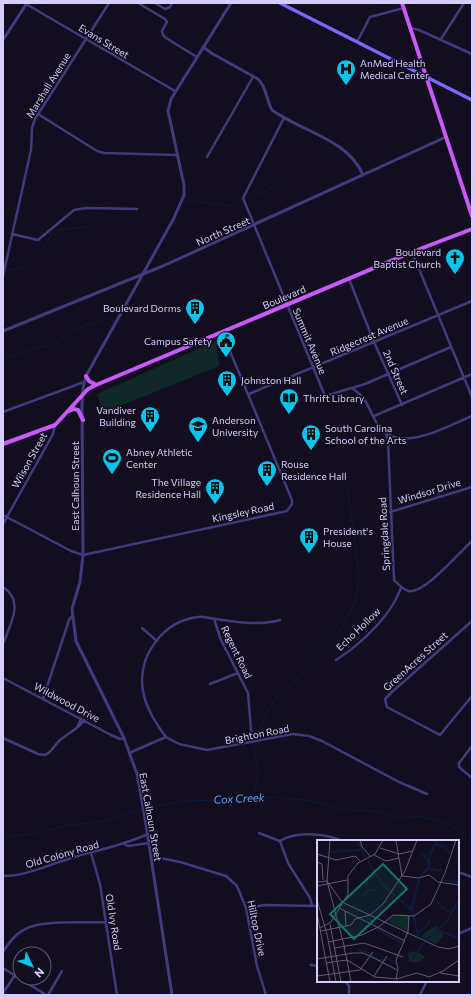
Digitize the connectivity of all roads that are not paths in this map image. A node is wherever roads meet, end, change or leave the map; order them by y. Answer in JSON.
{"nodes":[{"id":1,"x":26,"y":3,"type":"edge"},
{"id":2,"x":109,"y":3,"type":"edge"},
{"id":3,"x":138,"y":3,"type":"edge"},
{"id":4,"x":155,"y":3,"type":"edge"},
{"id":5,"x":172,"y":3,"type":"edge"},
{"id":6,"x":231,"y":3,"type":"edge"},
{"id":7,"x":280,"y":3,"type":"edge"},
{"id":8,"x":464,"y":3,"type":"edge"},
{"id":9,"x":403,"y":5,"type":"edge"},
{"id":10,"x":410,"y":28,"type":"junction"},
{"id":11,"x":441,"y":39,"type":"junction"},
{"id":12,"x":3,"y":40,"type":"edge"},
{"id":13,"x":86,"y":40,"type":"junction"},
{"id":14,"x":357,"y":42,"type":"junction"},
{"id":15,"x":203,"y":47,"type":"junction"},
{"id":16,"x":472,"y":54,"type":"edge"},
{"id":17,"x":197,"y":57,"type":"junction"},
{"id":18,"x":253,"y":76,"type":"junction"},
{"id":19,"x":428,"y":79,"type":"junction"},
{"id":20,"x":175,"y":92,"type":"junction"},
{"id":21,"x":472,"y":100,"type":"edge"},
{"id":22,"x":38,"y":114,"type":"junction"},
{"id":23,"x":284,"y":118,"type":"junction"},
{"id":24,"x":446,"y":137,"type":"junction"},
{"id":25,"x":177,"y":154,"type":"junction"},
{"id":26,"x":207,"y":157,"type":"dead end"},
{"id":27,"x":363,"y":175,"type":"junction"},
{"id":28,"x":137,"y":209,"type":"dead end"},
{"id":29,"x":472,"y":216,"type":"edge"},
{"id":30,"x":254,"y":225,"type":"junction"},
{"id":31,"x":472,"y":229,"type":"edge"},
{"id":32,"x":12,"y":234,"type":"junction"},
{"id":33,"x":412,"y":252,"type":"junction"},
{"id":34,"x":3,"y":276,"type":"edge"},
{"id":35,"x":141,"y":276,"type":"junction"},
{"id":36,"x":349,"y":279,"type":"junction"},
{"id":37,"x":472,"y":301,"type":"edge"},
{"id":38,"x":286,"y":305,"type":"junction"},
{"id":39,"x":438,"y":316,"type":"junction"},
{"id":40,"x":3,"y":331,"type":"edge"},
{"id":41,"x":222,"y":332,"type":"junction"},
{"id":42,"x":374,"y":342,"type":"junction"},
{"id":43,"x":451,"y":347,"type":"junction"},
{"id":44,"x":312,"y":368,"type":"junction"},
{"id":45,"x":472,"y":374,"type":"edge"},
{"id":46,"x":389,"y":375,"type":"junction"},
{"id":47,"x":86,"y":376,"type":"junction"},
{"id":48,"x":464,"y":378,"type":"junction"},
{"id":49,"x":84,"y":382,"type":"junction"},
{"id":50,"x":96,"y":385,"type":"junction"},
{"id":51,"x":352,"y":388,"type":"junction"},
{"id":52,"x":82,"y":394,"type":"junction"},
{"id":53,"x":249,"y":394,"type":"junction"},
{"id":54,"x":472,"y":397,"type":"edge"},
{"id":55,"x":402,"y":405,"type":"junction"},
{"id":56,"x":3,"y":412,"type":"edge"},
{"id":57,"x":67,"y":412,"type":"junction"},
{"id":58,"x":374,"y":416,"type":"junction"},
{"id":59,"x":472,"y":416,"type":"edge"},
{"id":60,"x":83,"y":420,"type":"junction"},
{"id":61,"x":55,"y":425,"type":"junction"},
{"id":62,"x":386,"y":434,"type":"junction"},
{"id":63,"x":3,"y":444,"type":"edge"},
{"id":64,"x":472,"y":487,"type":"edge"},
{"id":65,"x":390,"y":512,"type":"junction"},
{"id":66,"x":3,"y":515,"type":"edge"},
{"id":67,"x":7,"y":517,"type":"junction"},
{"id":68,"x":3,"y":524,"type":"edge"},
{"id":69,"x":472,"y":541,"type":"edge"},
{"id":70,"x":83,"y":555,"type":"junction"},
{"id":71,"x":3,"y":587,"type":"edge"},
{"id":72,"x":401,"y":587,"type":"junction"},
{"id":73,"x":72,"y":616,"type":"junction"},
{"id":74,"x":214,"y":619,"type":"junction"},
{"id":75,"x":280,"y":620,"type":"dead end"},
{"id":76,"x":472,"y":620,"type":"edge"},
{"id":77,"x":142,"y":628,"type":"dead end"},
{"id":78,"x":157,"y":641,"type":"junction"},
{"id":79,"x":3,"y":644,"type":"edge"},
{"id":80,"x":336,"y":660,"type":"dead end"},
{"id":81,"x":238,"y":673,"type":"junction"},
{"id":82,"x":3,"y":678,"type":"edge"},
{"id":83,"x":210,"y":684,"type":"dead end"},
{"id":84,"x":472,"y":696,"type":"edge"},
{"id":85,"x":43,"y":699,"type":"junction"},
{"id":86,"x":83,"y":719,"type":"junction"},
{"id":87,"x":166,"y":737,"type":"junction"},
{"id":88,"x":3,"y":738,"type":"edge"},
{"id":89,"x":124,"y":738,"type":"junction"},
{"id":90,"x":252,"y":742,"type":"junction"},
{"id":91,"x":472,"y":746,"type":"edge"},
{"id":92,"x":129,"y":753,"type":"junction"},
{"id":93,"x":472,"y":778,"type":"edge"},
{"id":94,"x":427,"y":794,"type":"dead end"},
{"id":95,"x":259,"y":833,"type":"dead end"},
{"id":96,"x":148,"y":834,"type":"junction"},
{"id":97,"x":340,"y":840,"type":"edge"},
{"id":98,"x":280,"y":841,"type":"junction"},
{"id":99,"x":149,"y":843,"type":"junction"},
{"id":100,"x":124,"y":844,"type":"junction"},
{"id":101,"x":91,"y":853,"type":"junction"},
{"id":102,"x":150,"y":856,"type":"junction"},
{"id":103,"x":459,"y":872,"type":"edge"},
{"id":104,"x":3,"y":876,"type":"edge"},
{"id":105,"x":472,"y":877,"type":"edge"},
{"id":106,"x":312,"y":905,"type":"junction"},
{"id":107,"x":317,"y":906,"type":"edge"},
{"id":108,"x":246,"y":908,"type":"junction"},
{"id":109,"x":106,"y":922,"type":"junction"},
{"id":110,"x":472,"y":928,"type":"edge"},
{"id":111,"x":459,"y":934,"type":"edge"},
{"id":112,"x":3,"y":952,"type":"edge"},
{"id":113,"x":311,"y":966,"type":"dead end"},
{"id":114,"x":317,"y":966,"type":"edge"},
{"id":115,"x":3,"y":968,"type":"edge"},
{"id":116,"x":62,"y":972,"type":"dead end"},
{"id":117,"x":12,"y":973,"type":"edge"},
{"id":118,"x":12,"y":980,"type":"edge"},
{"id":119,"x":345,"y":982,"type":"edge"},
{"id":120,"x":426,"y":982,"type":"edge"},
{"id":121,"x":33,"y":986,"type":"edge"},
{"id":122,"x":3,"y":993,"type":"edge"},
{"id":123,"x":47,"y":995,"type":"edge"},
{"id":124,"x":117,"y":995,"type":"edge"},
{"id":125,"x":172,"y":995,"type":"edge"},
{"id":126,"x":266,"y":995,"type":"edge"},
{"id":127,"x":349,"y":995,"type":"edge"},
{"id":128,"x":420,"y":995,"type":"edge"}],
"edges":[{"from":1,"to":12,"type":"street"},
{"from":1,"to":13,"type":"street","name":"Evans Street"},
{"from":2,"to":13,"type":"street","name":"Marshall Avenue"},
{"from":3,"to":17,"type":"street"},
{"from":4,"to":5,"type":"street"},
{"from":6,"to":15,"type":"street","name":"East Calhoun Street"},
{"from":7,"to":14,"type":"main road"},
{"from":8,"to":11,"type":"street"},
{"from":9,"to":10,"type":"main road"},
{"from":9,"to":14,"type":"street"},
{"from":10,"to":11,"type":"street"},
{"from":10,"to":19,"type":"main road"},
{"from":11,"to":16,"type":"street"},
{"from":13,"to":20,"type":"street","name":"Evans Street"},
{"from":13,"to":22,"type":"street","name":"Marshall Avenue"},
{"from":14,"to":19,"type":"main road"},
{"from":15,"to":17,"type":"street","name":"East Calhoun Street"},
{"from":15,"to":18,"type":"street"},
{"from":17,"to":20,"type":"street","name":"East Calhoun Street"},
{"from":18,"to":23,"type":"street"},
{"from":18,"to":26,"type":"street"},
{"from":19,"to":21,"type":"main road"},
{"from":19,"to":24,"type":"main road"},
{"from":20,"to":25,"type":"street","name":"East Calhoun Street"},
{"from":22,"to":25,"type":"street"},
{"from":22,"to":32,"type":"street","name":"Marshall Avenue"},
{"from":23,"to":27,"type":"street"},
{"from":23,"to":30,"type":"street","name":"Summit Avenue"},
{"from":24,"to":27,"type":"street","name":"North Street"},
{"from":24,"to":29,"type":"main road"},
{"from":25,"to":35,"type":"street","name":"East Calhoun Street"},
{"from":27,"to":30,"type":"street","name":"North Street"},
{"from":28,"to":32,"type":"street"},
{"from":30,"to":35,"type":"street","name":"North Street"},
{"from":30,"to":38,"type":"street","name":"Summit Avenue"},
{"from":31,"to":33,"type":"main road","name":"Boulevard"},
{"from":32,"to":34,"type":"street","name":"Marshall Avenue"},
{"from":33,"to":36,"type":"main road","name":"Boulevard"},
{"from":33,"to":39,"type":"street"},
{"from":35,"to":40,"type":"street","name":"North Street"},
{"from":35,"to":47,"type":"street","name":"East Calhoun Street"},
{"from":36,"to":38,"type":"main road","name":"Boulevard"},
{"from":36,"to":42,"type":"street","name":"2nd Street"},
{"from":37,"to":39,"type":"street","name":"Ridgecrest Avenue"},
{"from":38,"to":41,"type":"main road","name":"Boulevard"},
{"from":38,"to":44,"type":"street","name":"Summit Avenue"},
{"from":39,"to":42,"type":"street","name":"Ridgecrest Avenue"},
{"from":39,"to":43,"type":"street"},
{"from":41,"to":50,"type":"main road","name":"Boulevard"},
{"from":41,"to":53,"type":"street","name":"Kingsley Road"},
{"from":42,"to":44,"type":"street","name":"Ridgecrest Avenue"},
{"from":42,"to":46,"type":"street","name":"2nd Street"},
{"from":43,"to":46,"type":"street"},
{"from":43,"to":48,"type":"street"},
{"from":44,"to":51,"type":"street","name":"Summit Avenue"},
{"from":44,"to":53,"type":"street","name":"Ridgecrest Avenue"},
{"from":45,"to":48,"type":"street"},
{"from":46,"to":51,"type":"street"},
{"from":46,"to":55,"type":"street","name":"2nd Street"},
{"from":47,"to":49,"type":"street","name":"East Calhoun Street"},
{"from":47,"to":50,"type":"main road"},
{"from":48,"to":54,"type":"street"},
{"from":48,"to":55,"type":"street"},
{"from":49,"to":52,"type":"street","name":"East Calhoun Street"},
{"from":49,"to":56,"type":"street"},
{"from":50,"to":52,"type":"main road","name":"Boulevard"},
{"from":51,"to":58,"type":"street"},
{"from":52,"to":57,"type":"main road","name":"Boulevard"},
{"from":52,"to":60,"type":"street","name":"East Calhoun Street"},
{"from":53,"to":70,"type":"street","name":"Kingsley Road"},
{"from":55,"to":58,"type":"street"},
{"from":57,"to":60,"type":"main road"},
{"from":57,"to":61,"type":"main road","name":"Boulevard"},
{"from":58,"to":62,"type":"street"},
{"from":59,"to":62,"type":"street"},
{"from":60,"to":70,"type":"street","name":"East Calhoun Street"},
{"from":61,"to":63,"type":"main road"},
{"from":61,"to":67,"type":"street","name":"Wilson Street"},
{"from":62,"to":65,"type":"street","name":"Springdale Road"},
{"from":64,"to":65,"type":"street","name":"Windsor Drive"},
{"from":65,"to":72,"type":"street","name":"Springdale Road"},
{"from":66,"to":67,"type":"street"},
{"from":67,"to":68,"type":"street","name":"Wilson Street"},
{"from":67,"to":70,"type":"street"},
{"from":69,"to":72,"type":"street"},
{"from":70,"to":73,"type":"street","name":"East Calhoun Street"},
{"from":71,"to":79,"type":"street"},
{"from":72,"to":80,"type":"street","name":"Echo Hollow"},
{"from":73,"to":85,"type":"street"},
{"from":73,"to":89,"type":"street","name":"East Calhoun Street"},
{"from":74,"to":75,"type":"street"},
{"from":74,"to":78,"type":"street","name":"Regent Road"},
{"from":74,"to":81,"type":"street","name":"Regent Road"},
{"from":76,"to":84,"type":"street","name":"GreenAcres Street"},
{"from":77,"to":78,"type":"street"},
{"from":78,"to":87,"type":"street","name":"Regent Road"},
{"from":81,"to":83,"type":"street"},
{"from":81,"to":90,"type":"street","name":"Regent Road"},
{"from":82,"to":85,"type":"street","name":"Wildwood Drive"},
{"from":85,"to":86,"type":"street","name":"Wildwood Drive"},
{"from":86,"to":88,"type":"street"},
{"from":86,"to":89,"type":"street","name":"Wildwood Drive"},
{"from":87,"to":90,"type":"street","name":"Brighton Road"},
{"from":87,"to":92,"type":"street"},
{"from":89,"to":92,"type":"street","name":"East Calhoun Street"},
{"from":90,"to":94,"type":"street","name":"Brighton Road"},
{"from":91,"to":93,"type":"street"},
{"from":92,"to":96,"type":"street","name":"East Calhoun Street"},
{"from":95,"to":98,"type":"street"},
{"from":96,"to":99,"type":"street","name":"East Calhoun Street"},
{"from":96,"to":100,"type":"street","name":"Old Colony Road"},
{"from":97,"to":98,"type":"street"},
{"from":98,"to":106,"type":"street"},
{"from":99,"to":100,"type":"street","name":"Old Colony Road"},
{"from":99,"to":102,"type":"street","name":"East Calhoun Street"},
{"from":100,"to":101,"type":"street","name":"Old Colony Road"},
{"from":101,"to":104,"type":"street","name":"Old Colony Road"},
{"from":101,"to":109,"type":"street","name":"Old Ivy Road"},
{"from":102,"to":108,"type":"street","name":"Hilltop Drive"},
{"from":102,"to":125,"type":"street","name":"East Calhoun Street"},
{"from":103,"to":105,"type":"street"},
{"from":106,"to":107,"type":"street"},
{"from":106,"to":108,"type":"street"},
{"from":108,"to":126,"type":"street","name":"Hilltop Drive"},
{"from":109,"to":112,"type":"street"},
{"from":109,"to":124,"type":"street","name":"Old Ivy Road"},
{"from":110,"to":111,"type":"street"},
{"from":113,"to":114,"type":"street"},
{"from":115,"to":117,"type":"street"},
{"from":116,"to":123,"type":"street"},
{"from":118,"to":122,"type":"street"},
{"from":119,"to":127,"type":"street"},
{"from":120,"to":128,"type":"street"},
{"from":121,"to":123,"type":"street"}]}
